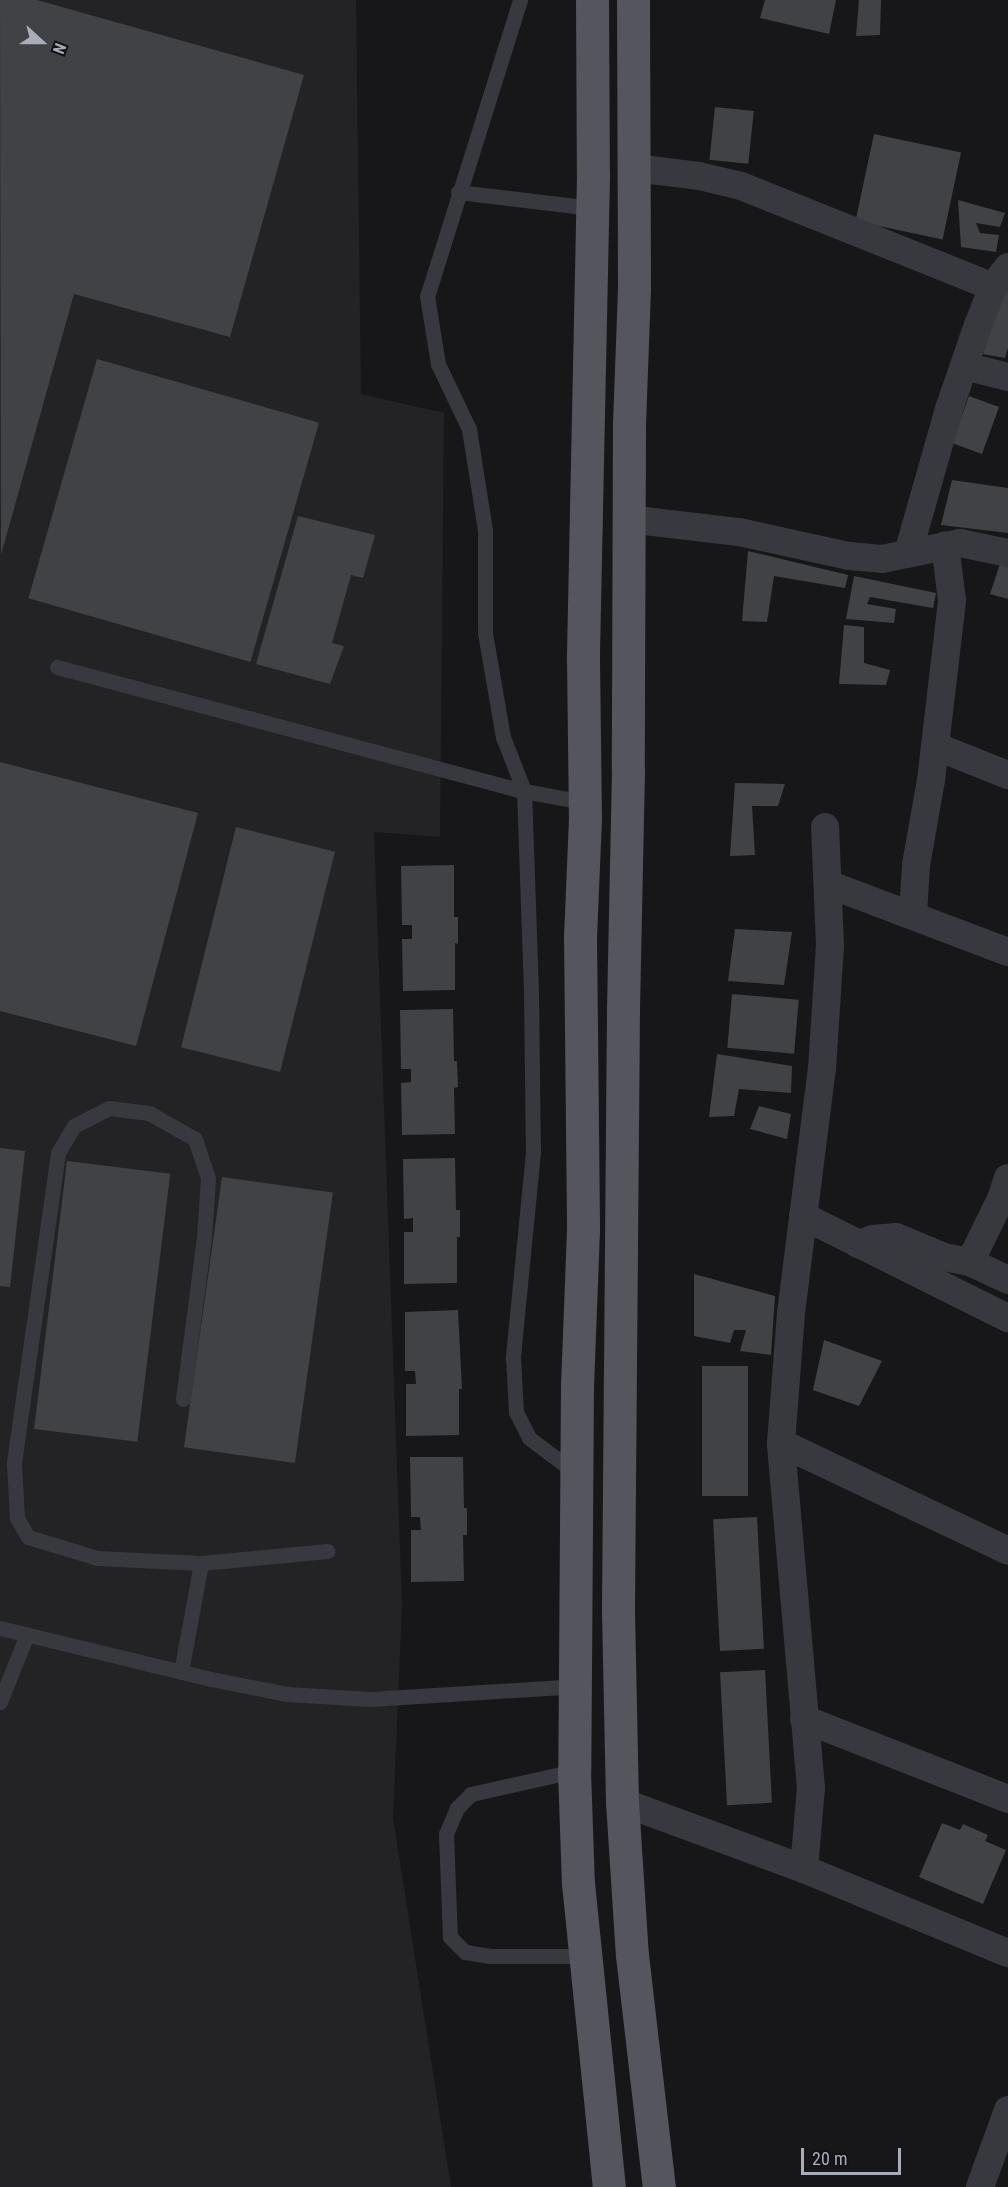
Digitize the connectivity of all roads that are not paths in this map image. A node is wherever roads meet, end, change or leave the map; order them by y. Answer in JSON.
{"nodes":[{"id":1,"x":520,"y":0,"type":"edge"},
{"id":2,"x":592,"y":0,"type":"edge"},
{"id":3,"x":633,"y":0,"type":"edge"},
{"id":4,"x":635,"y":168,"type":"junction"},
{"id":5,"x":458,"y":192,"type":"junction"},
{"id":6,"x":592,"y":208,"type":"junction"},
{"id":7,"x":1000,"y":277,"type":"edge"},
{"id":8,"x":964,"y":366,"type":"junction"},
{"id":9,"x":1008,"y":377,"type":"edge"},
{"id":10,"x":628,"y":519,"type":"junction"},
{"id":11,"x":945,"y":545,"type":"junction"},
{"id":12,"x":908,"y":553,"type":"junction"},
{"id":13,"x":1008,"y":553,"type":"edge"},
{"id":14,"x":57,"y":667,"type":"dead end"},
{"id":15,"x":935,"y":746,"type":"junction"},
{"id":16,"x":1008,"y":775,"type":"edge"},
{"id":17,"x":524,"y":791,"type":"junction"},
{"id":18,"x":584,"y":802,"type":"junction"},
{"id":19,"x":825,"y":827,"type":"dead end"},
{"id":20,"x":828,"y":884,"type":"junction"},
{"id":21,"x":913,"y":914,"type":"junction"},
{"id":22,"x":1008,"y":952,"type":"edge"},
{"id":23,"x":1008,"y":1178,"type":"edge"},
{"id":24,"x":803,"y":1216,"type":"junction"},
{"id":25,"x":858,"y":1244,"type":"junction"},
{"id":26,"x":970,"y":1262,"type":"junction"},
{"id":27,"x":1008,"y":1280,"type":"edge"},
{"id":28,"x":1008,"y":1318,"type":"edge"},
{"id":29,"x":183,"y":1399,"type":"dead end"},
{"id":30,"x":781,"y":1443,"type":"junction"},
{"id":31,"x":576,"y":1473,"type":"junction"},
{"id":32,"x":327,"y":1551,"type":"dead end"},
{"id":33,"x":1008,"y":1551,"type":"edge"},
{"id":34,"x":201,"y":1563,"type":"junction"},
{"id":35,"x":0,"y":1628,"type":"edge"},
{"id":36,"x":27,"y":1634,"type":"junction"},
{"id":37,"x":181,"y":1672,"type":"junction"},
{"id":38,"x":575,"y":1686,"type":"junction"},
{"id":39,"x":0,"y":1702,"type":"edge"},
{"id":40,"x":804,"y":1719,"type":"junction"},
{"id":41,"x":574,"y":1771,"type":"junction"},
{"id":42,"x":1008,"y":1800,"type":"edge"},
{"id":43,"x":622,"y":1802,"type":"junction"},
{"id":44,"x":804,"y":1869,"type":"junction"},
{"id":45,"x":1008,"y":1953,"type":"edge"},
{"id":46,"x":586,"y":1956,"type":"junction"},
{"id":47,"x":1008,"y":2110,"type":"edge"},
{"id":48,"x":609,"y":2187,"type":"edge"},
{"id":49,"x":658,"y":2187,"type":"edge"},
{"id":50,"x":980,"y":2187,"type":"edge"}],
"edges":[{"from":1,"to":5,"type":"lane"},
{"from":2,"to":6,"type":"main road"},
{"from":3,"to":4,"type":"main road"},
{"from":4,"to":7,"type":"street"},
{"from":4,"to":10,"type":"main road"},
{"from":5,"to":6,"type":"lane"},
{"from":5,"to":17,"type":"lane"},
{"from":6,"to":18,"type":"main road"},
{"from":7,"to":8,"type":"street"},
{"from":8,"to":9,"type":"street"},
{"from":8,"to":12,"type":"street"},
{"from":10,"to":12,"type":"street"},
{"from":10,"to":43,"type":"main road"},
{"from":11,"to":12,"type":"street"},
{"from":11,"to":13,"type":"street"},
{"from":11,"to":15,"type":"street"},
{"from":14,"to":17,"type":"lane"},
{"from":15,"to":16,"type":"street"},
{"from":15,"to":21,"type":"street"},
{"from":17,"to":18,"type":"lane"},
{"from":17,"to":31,"type":"lane"},
{"from":18,"to":31,"type":"main road"},
{"from":19,"to":20,"type":"street"},
{"from":20,"to":21,"type":"street"},
{"from":20,"to":24,"type":"street"},
{"from":21,"to":22,"type":"street"},
{"from":23,"to":26,"type":"street"},
{"from":24,"to":25,"type":"street"},
{"from":24,"to":30,"type":"street"},
{"from":25,"to":26,"type":"street"},
{"from":25,"to":28,"type":"street"},
{"from":26,"to":27,"type":"street"},
{"from":29,"to":34,"type":"lane"},
{"from":30,"to":33,"type":"street"},
{"from":30,"to":40,"type":"street"},
{"from":31,"to":38,"type":"main road"},
{"from":32,"to":34,"type":"lane"},
{"from":34,"to":37,"type":"lane"},
{"from":35,"to":36,"type":"lane"},
{"from":36,"to":37,"type":"lane"},
{"from":36,"to":39,"type":"lane"},
{"from":37,"to":38,"type":"lane"},
{"from":38,"to":41,"type":"main road"},
{"from":40,"to":42,"type":"street"},
{"from":40,"to":44,"type":"street"},
{"from":41,"to":46,"type":"main road"},
{"from":41,"to":46,"type":"lane"},
{"from":43,"to":44,"type":"street"},
{"from":43,"to":49,"type":"main road"},
{"from":44,"to":45,"type":"street"},
{"from":46,"to":48,"type":"main road"},
{"from":47,"to":50,"type":"street"}]}
